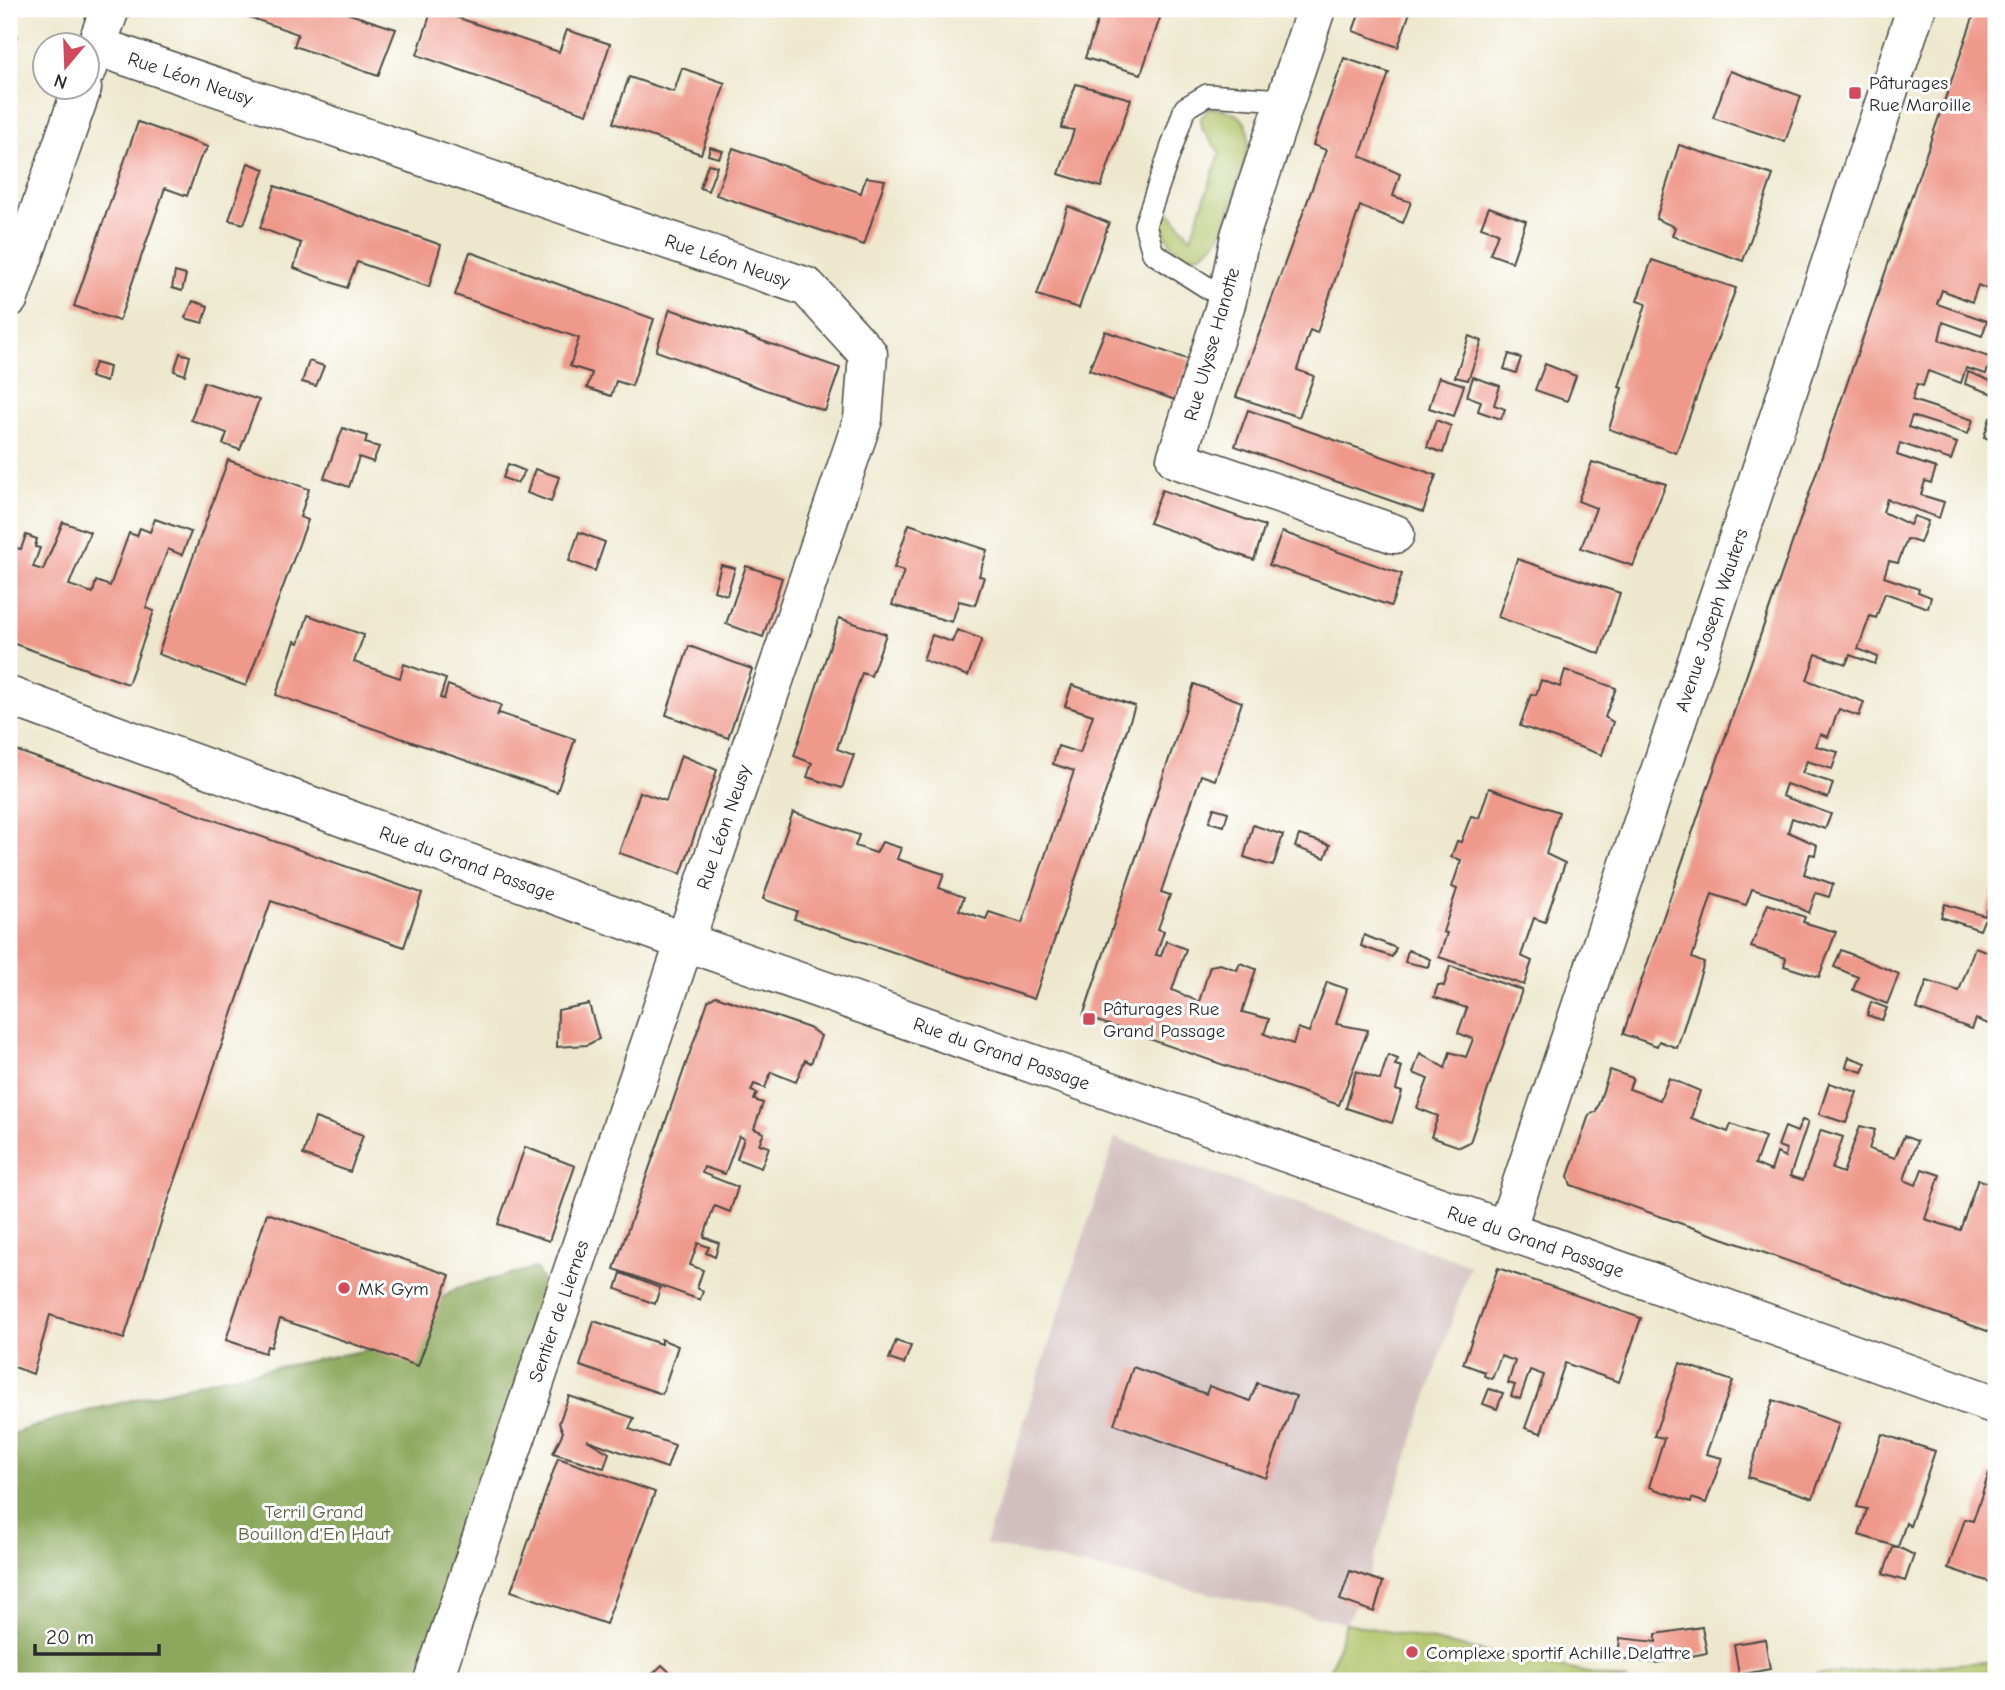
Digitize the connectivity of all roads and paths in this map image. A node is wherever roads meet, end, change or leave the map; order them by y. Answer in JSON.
{"nodes":[{"id":1,"x":110,"y":9,"type":"edge"},
{"id":2,"x":1316,"y":9,"type":"edge"},
{"id":3,"x":1916,"y":9,"type":"edge"},
{"id":4,"x":102,"y":32,"type":"edge"},
{"id":5,"x":102,"y":61,"type":"edge"},
{"id":6,"x":1284,"y":100,"type":"junction"},
{"id":7,"x":77,"y":102,"type":"edge"},
{"id":8,"x":9,"y":298,"type":"edge"},
{"id":9,"x":1227,"y":300,"type":"junction"},
{"id":10,"x":1395,"y":534,"type":"dead end"},
{"id":11,"x":9,"y":696,"type":"edge"},
{"id":12,"x":683,"y":941,"type":"junction"},
{"id":13,"x":1506,"y":1230,"type":"junction"},
{"id":14,"x":1996,"y":1405,"type":"edge"},
{"id":15,"x":433,"y":1681,"type":"edge"}],
"edges":[{"from":1,"to":4,"type":"street"},
{"from":2,"to":6,"type":"street","name":"Rue Ulysse Hanotte"},
{"from":3,"to":13,"type":"street","name":"Avenue Joseph Wauters"},
{"from":5,"to":12,"type":"street","name":"Rue Léon Neusy"},
{"from":6,"to":9,"type":"street","name":"Rue Ulysse Hanotte"},
{"from":6,"to":9,"type":"lane"},
{"from":7,"to":8,"type":"street"},
{"from":9,"to":10,"type":"street","name":"Rue Ulysse Hanotte"},
{"from":11,"to":12,"type":"street","name":"Rue du Grand Passage"},
{"from":12,"to":13,"type":"street","name":"Rue du Grand Passage"},
{"from":12,"to":15,"type":"street","name":"Sentier de Liernes"},
{"from":13,"to":14,"type":"street","name":"Rue du Grand Passage"}]}
